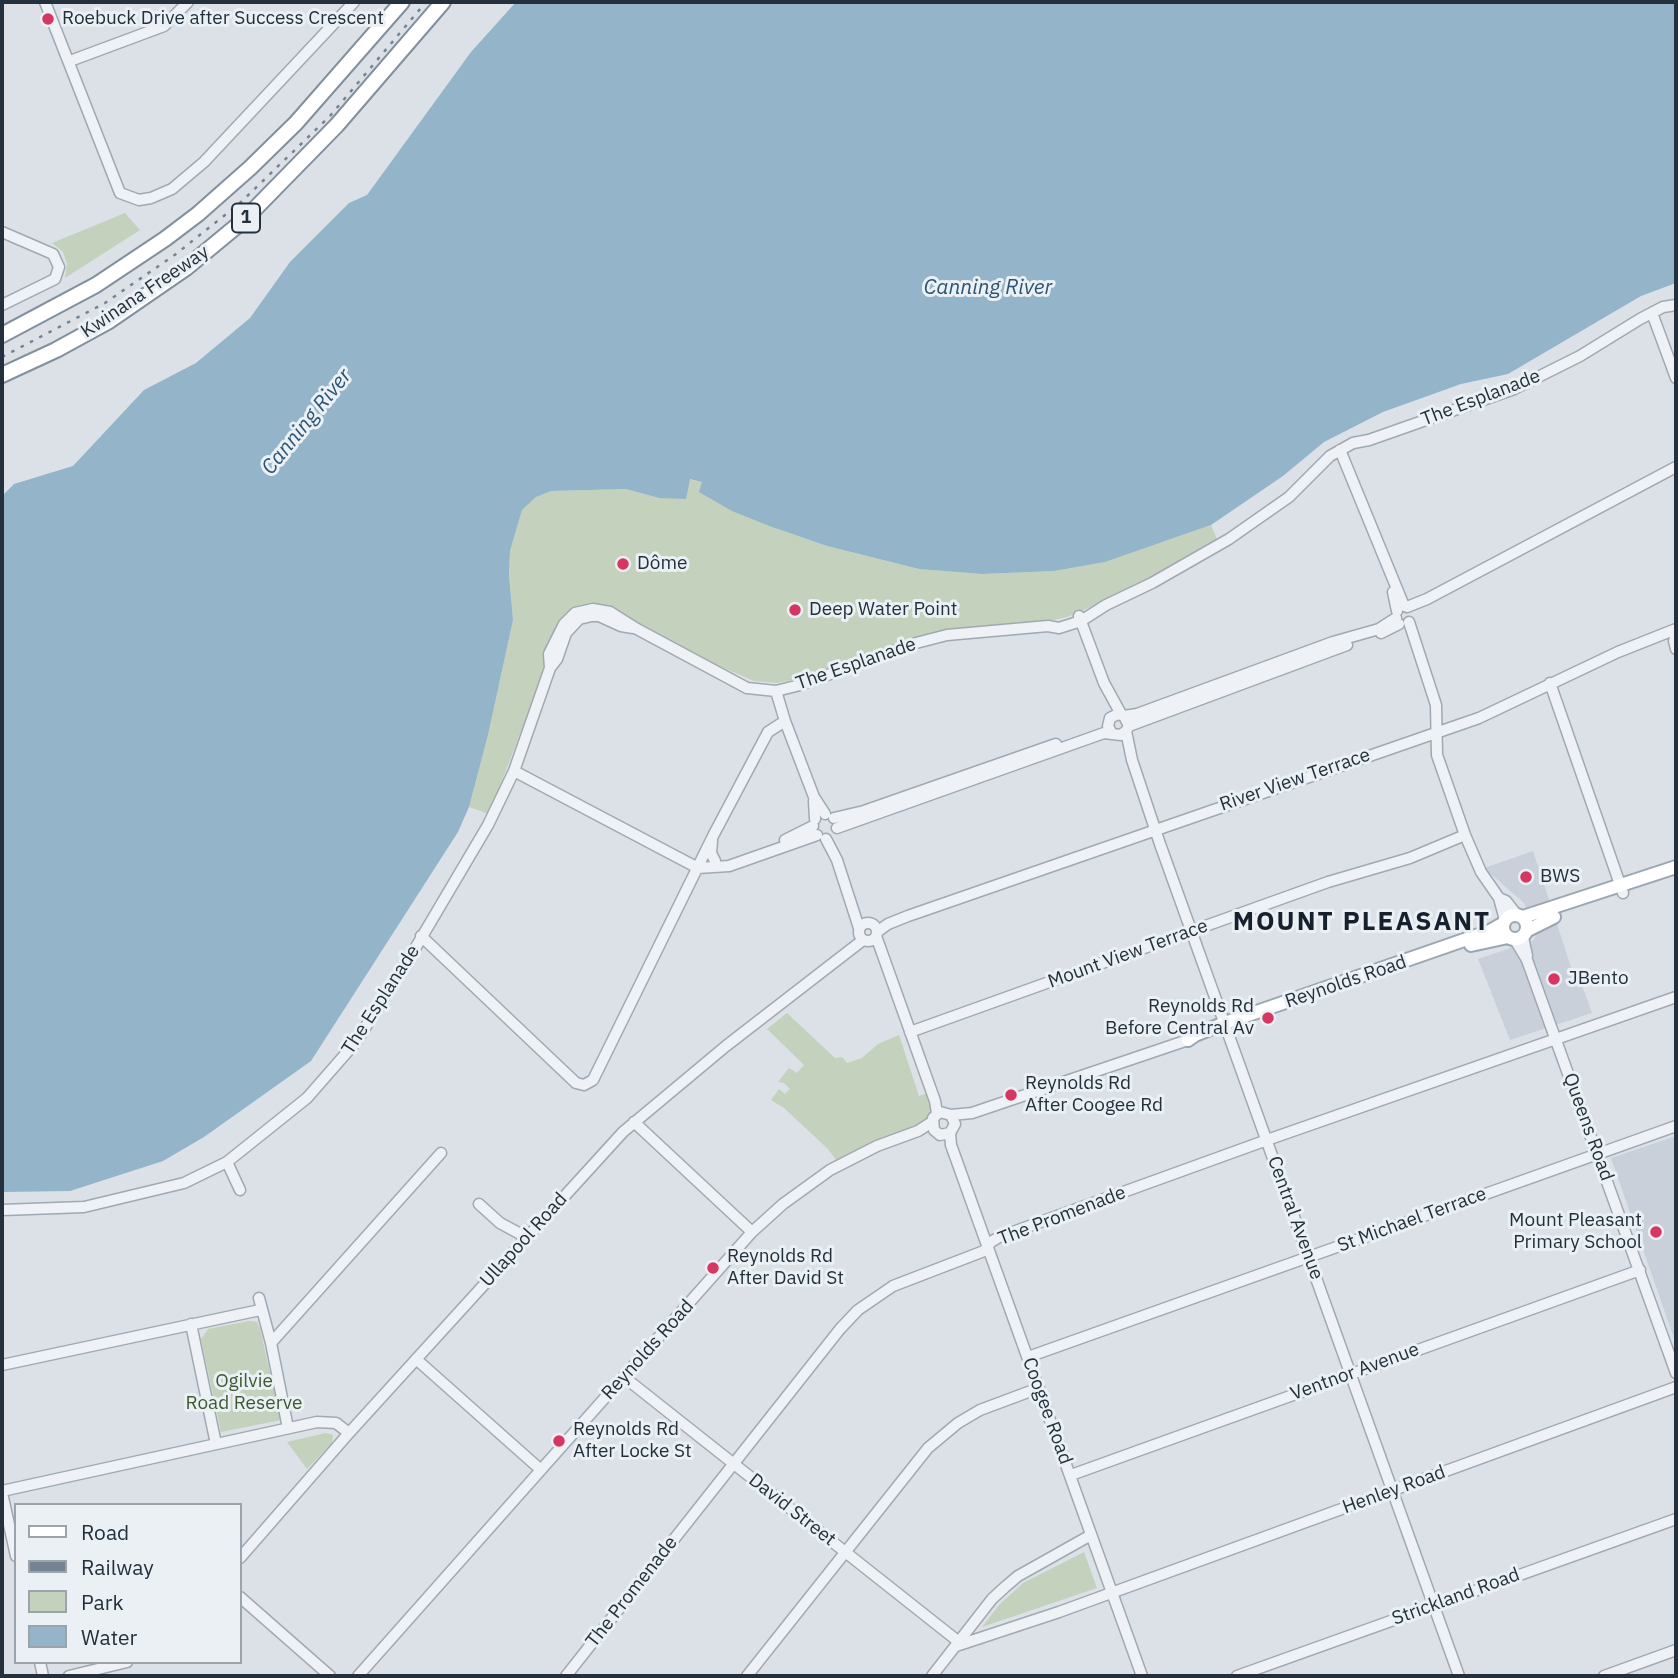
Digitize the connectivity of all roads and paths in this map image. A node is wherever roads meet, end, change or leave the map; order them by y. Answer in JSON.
{"nodes":[{"id":1,"x":45,"y":2,"type":"edge"},
{"id":2,"x":188,"y":2,"type":"edge"},
{"id":3,"x":354,"y":2,"type":"edge"},
{"id":4,"x":402,"y":2,"type":"edge"},
{"id":5,"x":443,"y":2,"type":"edge"},
{"id":6,"x":70,"y":61,"type":"junction"},
{"id":7,"x":2,"y":232,"type":"edge"},
{"id":8,"x":2,"y":305,"type":"edge"},
{"id":9,"x":1676,"y":305,"type":"edge"},
{"id":10,"x":1653,"y":316,"type":"junction"},
{"id":11,"x":2,"y":335,"type":"edge"},
{"id":12,"x":2,"y":375,"type":"edge"},
{"id":13,"x":1676,"y":377,"type":"edge"},
{"id":14,"x":1341,"y":453,"type":"junction"},
{"id":15,"x":1676,"y":467,"type":"edge"},
{"id":16,"x":1403,"y":616,"type":"junction"},
{"id":17,"x":1080,"y":618,"type":"junction"},
{"id":18,"x":1676,"y":629,"type":"edge"},
{"id":19,"x":1676,"y":634,"type":"edge"},
{"id":20,"x":1676,"y":649,"type":"edge"},
{"id":21,"x":1550,"y":683,"type":"junction"},
{"id":22,"x":776,"y":691,"type":"junction"},
{"id":23,"x":785,"y":721,"type":"junction"},
{"id":24,"x":1119,"y":724,"type":"junction"},
{"id":25,"x":1436,"y":732,"type":"junction"},
{"id":26,"x":514,"y":771,"type":"junction"},
{"id":27,"x":825,"y":827,"type":"junction"},
{"id":28,"x":1155,"y":829,"type":"junction"},
{"id":29,"x":714,"y":834,"type":"junction"},
{"id":30,"x":1465,"y":835,"type":"junction"},
{"id":31,"x":715,"y":861,"type":"junction"},
{"id":32,"x":699,"y":865,"type":"junction"},
{"id":33,"x":1676,"y":867,"type":"edge"},
{"id":34,"x":1676,"y":874,"type":"edge"},
{"id":35,"x":1646,"y":881,"type":"junction"},
{"id":36,"x":1622,"y":890,"type":"junction"},
{"id":37,"x":1515,"y":927,"type":"junction"},
{"id":38,"x":1192,"y":931,"type":"junction"},
{"id":39,"x":868,"y":932,"type":"junction"},
{"id":40,"x":421,"y":936,"type":"junction"},
{"id":41,"x":1676,"y":997,"type":"edge"},
{"id":42,"x":1226,"y":1027,"type":"junction"},
{"id":43,"x":910,"y":1031,"type":"junction"},
{"id":44,"x":1556,"y":1039,"type":"junction"},
{"id":45,"x":1188,"y":1040,"type":"joint"},
{"id":46,"x":634,"y":1122,"type":"junction"},
{"id":47,"x":943,"y":1123,"type":"junction"},
{"id":48,"x":1676,"y":1126,"type":"edge"},
{"id":49,"x":1267,"y":1140,"type":"junction"},
{"id":50,"x":441,"y":1153,"type":"dead end"},
{"id":51,"x":1598,"y":1153,"type":"junction"},
{"id":52,"x":227,"y":1162,"type":"junction"},
{"id":53,"x":240,"y":1190,"type":"dead end"},
{"id":54,"x":479,"y":1204,"type":"dead end"},
{"id":55,"x":2,"y":1210,"type":"edge"},
{"id":56,"x":752,"y":1232,"type":"junction"},
{"id":57,"x":526,"y":1237,"type":"junction"},
{"id":58,"x":987,"y":1246,"type":"junction"},
{"id":59,"x":1309,"y":1257,"type":"junction"},
{"id":60,"x":1640,"y":1270,"type":"junction"},
{"id":61,"x":259,"y":1298,"type":"dead end"},
{"id":62,"x":260,"y":1310,"type":"junction"},
{"id":63,"x":191,"y":1324,"type":"junction"},
{"id":64,"x":271,"y":1343,"type":"junction"},
{"id":65,"x":1028,"y":1357,"type":"junction"},
{"id":66,"x":416,"y":1359,"type":"junction"},
{"id":67,"x":2,"y":1365,"type":"edge"},
{"id":68,"x":1676,"y":1373,"type":"edge"},
{"id":69,"x":1351,"y":1374,"type":"junction"},
{"id":70,"x":624,"y":1377,"type":"junction"},
{"id":71,"x":1676,"y":1387,"type":"edge"},
{"id":72,"x":1039,"y":1388,"type":"junction"},
{"id":73,"x":288,"y":1428,"type":"junction"},
{"id":74,"x":349,"y":1433,"type":"junction"},
{"id":75,"x":216,"y":1444,"type":"junction"},
{"id":76,"x":733,"y":1464,"type":"junction"},
{"id":77,"x":541,"y":1471,"type":"junction"},
{"id":78,"x":1071,"y":1475,"type":"junction"},
{"id":79,"x":1392,"y":1490,"type":"junction"},
{"id":80,"x":2,"y":1492,"type":"edge"},
{"id":81,"x":1676,"y":1519,"type":"edge"},
{"id":82,"x":1091,"y":1535,"type":"junction"},
{"id":83,"x":14,"y":1547,"type":"edge"},
{"id":84,"x":846,"y":1552,"type":"junction"},
{"id":85,"x":242,"y":1556,"type":"edge"},
{"id":86,"x":1112,"y":1592,"type":"junction"},
{"id":87,"x":242,"y":1599,"type":"edge"},
{"id":88,"x":1434,"y":1605,"type":"junction"},
{"id":89,"x":958,"y":1644,"type":"junction"},
{"id":90,"x":1676,"y":1650,"type":"edge"},
{"id":91,"x":119,"y":1664,"type":"edge"},
{"id":92,"x":1627,"y":1672,"type":"edge"},
{"id":93,"x":69,"y":1676,"type":"edge"},
{"id":94,"x":330,"y":1676,"type":"edge"},
{"id":95,"x":358,"y":1676,"type":"edge"},
{"id":96,"x":566,"y":1676,"type":"edge"},
{"id":97,"x":747,"y":1676,"type":"edge"},
{"id":98,"x":932,"y":1676,"type":"edge"},
{"id":99,"x":1142,"y":1676,"type":"edge"},
{"id":100,"x":1237,"y":1676,"type":"edge"},
{"id":101,"x":1458,"y":1676,"type":"edge"},
{"id":102,"x":1604,"y":1676,"type":"edge"}],
"edges":[{"from":1,"to":6,"type":"street"},
{"from":2,"to":6,"type":"street"},
{"from":3,"to":6,"type":"street"},
{"from":4,"to":11,"type":"highway","name":"Kwinana Freeway","number":"1"},
{"from":5,"to":12,"type":"highway","name":"Kwinana Freeway","number":"1"},
{"from":7,"to":8,"type":"street"},
{"from":9,"to":10,"type":"street","name":"The Esplanade"},
{"from":10,"to":13,"type":"street"},
{"from":10,"to":14,"type":"street","name":"The Esplanade"},
{"from":14,"to":16,"type":"street","name":"Queens Road"},
{"from":14,"to":17,"type":"street","name":"The Esplanade"},
{"from":15,"to":16,"type":"street"},
{"from":16,"to":24,"type":"street"},
{"from":16,"to":25,"type":"street","name":"Queens Road"},
{"from":17,"to":22,"type":"street","name":"The Esplanade"},
{"from":17,"to":24,"type":"street","name":"Central Avenue"},
{"from":18,"to":21,"type":"street","name":"River View Terrace"},
{"from":19,"to":20,"type":"street"},
{"from":21,"to":25,"type":"street","name":"River View Terrace"},
{"from":21,"to":36,"type":"street"},
{"from":22,"to":23,"type":"street"},
{"from":22,"to":26,"type":"street","name":"The Esplanade"},
{"from":23,"to":27,"type":"street"},
{"from":23,"to":29,"type":"street"},
{"from":24,"to":27,"type":"street"},
{"from":24,"to":28,"type":"street","name":"Central Avenue"},
{"from":25,"to":28,"type":"street","name":"River View Terrace"},
{"from":25,"to":30,"type":"street","name":"Queens Road"},
{"from":26,"to":32,"type":"street"},
{"from":26,"to":40,"type":"street","name":"The Esplanade"},
{"from":27,"to":31,"type":"street"},
{"from":27,"to":32,"type":"street"},
{"from":27,"to":39,"type":"street"},
{"from":28,"to":38,"type":"street","name":"Central Avenue"},
{"from":28,"to":39,"type":"street","name":"River View Terrace"},
{"from":29,"to":31,"type":"street"},
{"from":29,"to":32,"type":"street"},
{"from":30,"to":37,"type":"street","name":"Queens Road"},
{"from":30,"to":38,"type":"street","name":"Mount View Terrace"},
{"from":31,"to":32,"type":"street"},
{"from":32,"to":40,"type":"street"},
{"from":33,"to":35,"type":"main road","name":"Reynolds Road"},
{"from":34,"to":35,"type":"main road","name":"Reynolds Road"},
{"from":35,"to":36,"type":"main road","name":"Reynolds Road"},
{"from":36,"to":37,"type":"main road","name":"Reynolds Road"},
{"from":37,"to":42,"type":"main road","name":"Reynolds Road"},
{"from":37,"to":44,"type":"street","name":"Queens Road"},
{"from":38,"to":42,"type":"street","name":"Central Avenue"},
{"from":38,"to":43,"type":"street","name":"Mount View Terrace"},
{"from":39,"to":43,"type":"street"},
{"from":39,"to":46,"type":"street","name":"Ullapool Road"},
{"from":40,"to":52,"type":"street","name":"The Esplanade"},
{"from":41,"to":44,"type":"street","name":"The Promenade"},
{"from":42,"to":45,"type":"main road","name":"Reynolds Road"},
{"from":42,"to":49,"type":"street","name":"Central Avenue"},
{"from":43,"to":47,"type":"street"},
{"from":44,"to":49,"type":"street","name":"The Promenade"},
{"from":44,"to":51,"type":"street","name":"Queens Road"},
{"from":45,"to":47,"type":"street","name":"Reynolds Road"},
{"from":46,"to":56,"type":"street"},
{"from":46,"to":57,"type":"street","name":"Ullapool Road"},
{"from":47,"to":56,"type":"street","name":"Reynolds Road"},
{"from":47,"to":58,"type":"street","name":"Coogee Road"},
{"from":48,"to":51,"type":"street","name":"St Michael Terrace"},
{"from":49,"to":58,"type":"street","name":"The Promenade"},
{"from":49,"to":59,"type":"street","name":"Central Avenue"},
{"from":50,"to":64,"type":"street"},
{"from":51,"to":59,"type":"street","name":"St Michael Terrace"},
{"from":51,"to":60,"type":"street","name":"Queens Road"},
{"from":52,"to":53,"type":"street"},
{"from":52,"to":55,"type":"street","name":"The Esplanade"},
{"from":54,"to":57,"type":"street"},
{"from":56,"to":70,"type":"street","name":"Reynolds Road"},
{"from":57,"to":66,"type":"street","name":"Ullapool Road"},
{"from":58,"to":65,"type":"street","name":"Coogee Road"},
{"from":58,"to":76,"type":"street","name":"The Promenade"},
{"from":59,"to":65,"type":"street","name":"St Michael Terrace"},
{"from":59,"to":69,"type":"street","name":"Central Avenue"},
{"from":60,"to":68,"type":"street","name":"Queens Road"},
{"from":60,"to":69,"type":"street","name":"Ventnor Avenue"},
{"from":61,"to":62,"type":"street"},
{"from":62,"to":63,"type":"street"},
{"from":62,"to":64,"type":"street"},
{"from":63,"to":67,"type":"street"},
{"from":63,"to":75,"type":"street"},
{"from":64,"to":73,"type":"street"},
{"from":65,"to":72,"type":"street","name":"Coogee Road"},
{"from":66,"to":74,"type":"street","name":"Ullapool Road"},
{"from":66,"to":77,"type":"street"},
{"from":69,"to":78,"type":"street","name":"Ventnor Avenue"},
{"from":69,"to":79,"type":"street","name":"Central Avenue"},
{"from":70,"to":76,"type":"street","name":"David Street"},
{"from":70,"to":77,"type":"street","name":"Reynolds Road"},
{"from":71,"to":79,"type":"street","name":"Henley Road"},
{"from":72,"to":78,"type":"street","name":"Coogee Road"},
{"from":72,"to":84,"type":"street"},
{"from":73,"to":74,"type":"street"},
{"from":73,"to":75,"type":"street"},
{"from":74,"to":85,"type":"street","name":"Ullapool Road"},
{"from":75,"to":80,"type":"street"},
{"from":76,"to":84,"type":"street","name":"David Street"},
{"from":76,"to":96,"type":"street","name":"The Promenade"},
{"from":77,"to":95,"type":"street","name":"Reynolds Road"},
{"from":78,"to":82,"type":"street","name":"Coogee Road"},
{"from":79,"to":86,"type":"street","name":"Henley Road"},
{"from":79,"to":88,"type":"street","name":"Central Avenue"},
{"from":80,"to":83,"type":"street"},
{"from":81,"to":88,"type":"street","name":"Strickland Road"},
{"from":82,"to":86,"type":"street","name":"Coogee Road"},
{"from":82,"to":89,"type":"street"},
{"from":84,"to":89,"type":"street","name":"David Street"},
{"from":84,"to":97,"type":"street"},
{"from":86,"to":89,"type":"street","name":"Henley Road"},
{"from":86,"to":99,"type":"street","name":"Coogee Road"},
{"from":87,"to":94,"type":"street"},
{"from":88,"to":100,"type":"street","name":"Strickland Road"},
{"from":88,"to":101,"type":"street","name":"Central Avenue"},
{"from":89,"to":98,"type":"street"},
{"from":90,"to":92,"type":"street"},
{"from":91,"to":93,"type":"street"},
{"from":92,"to":102,"type":"street"}]}
